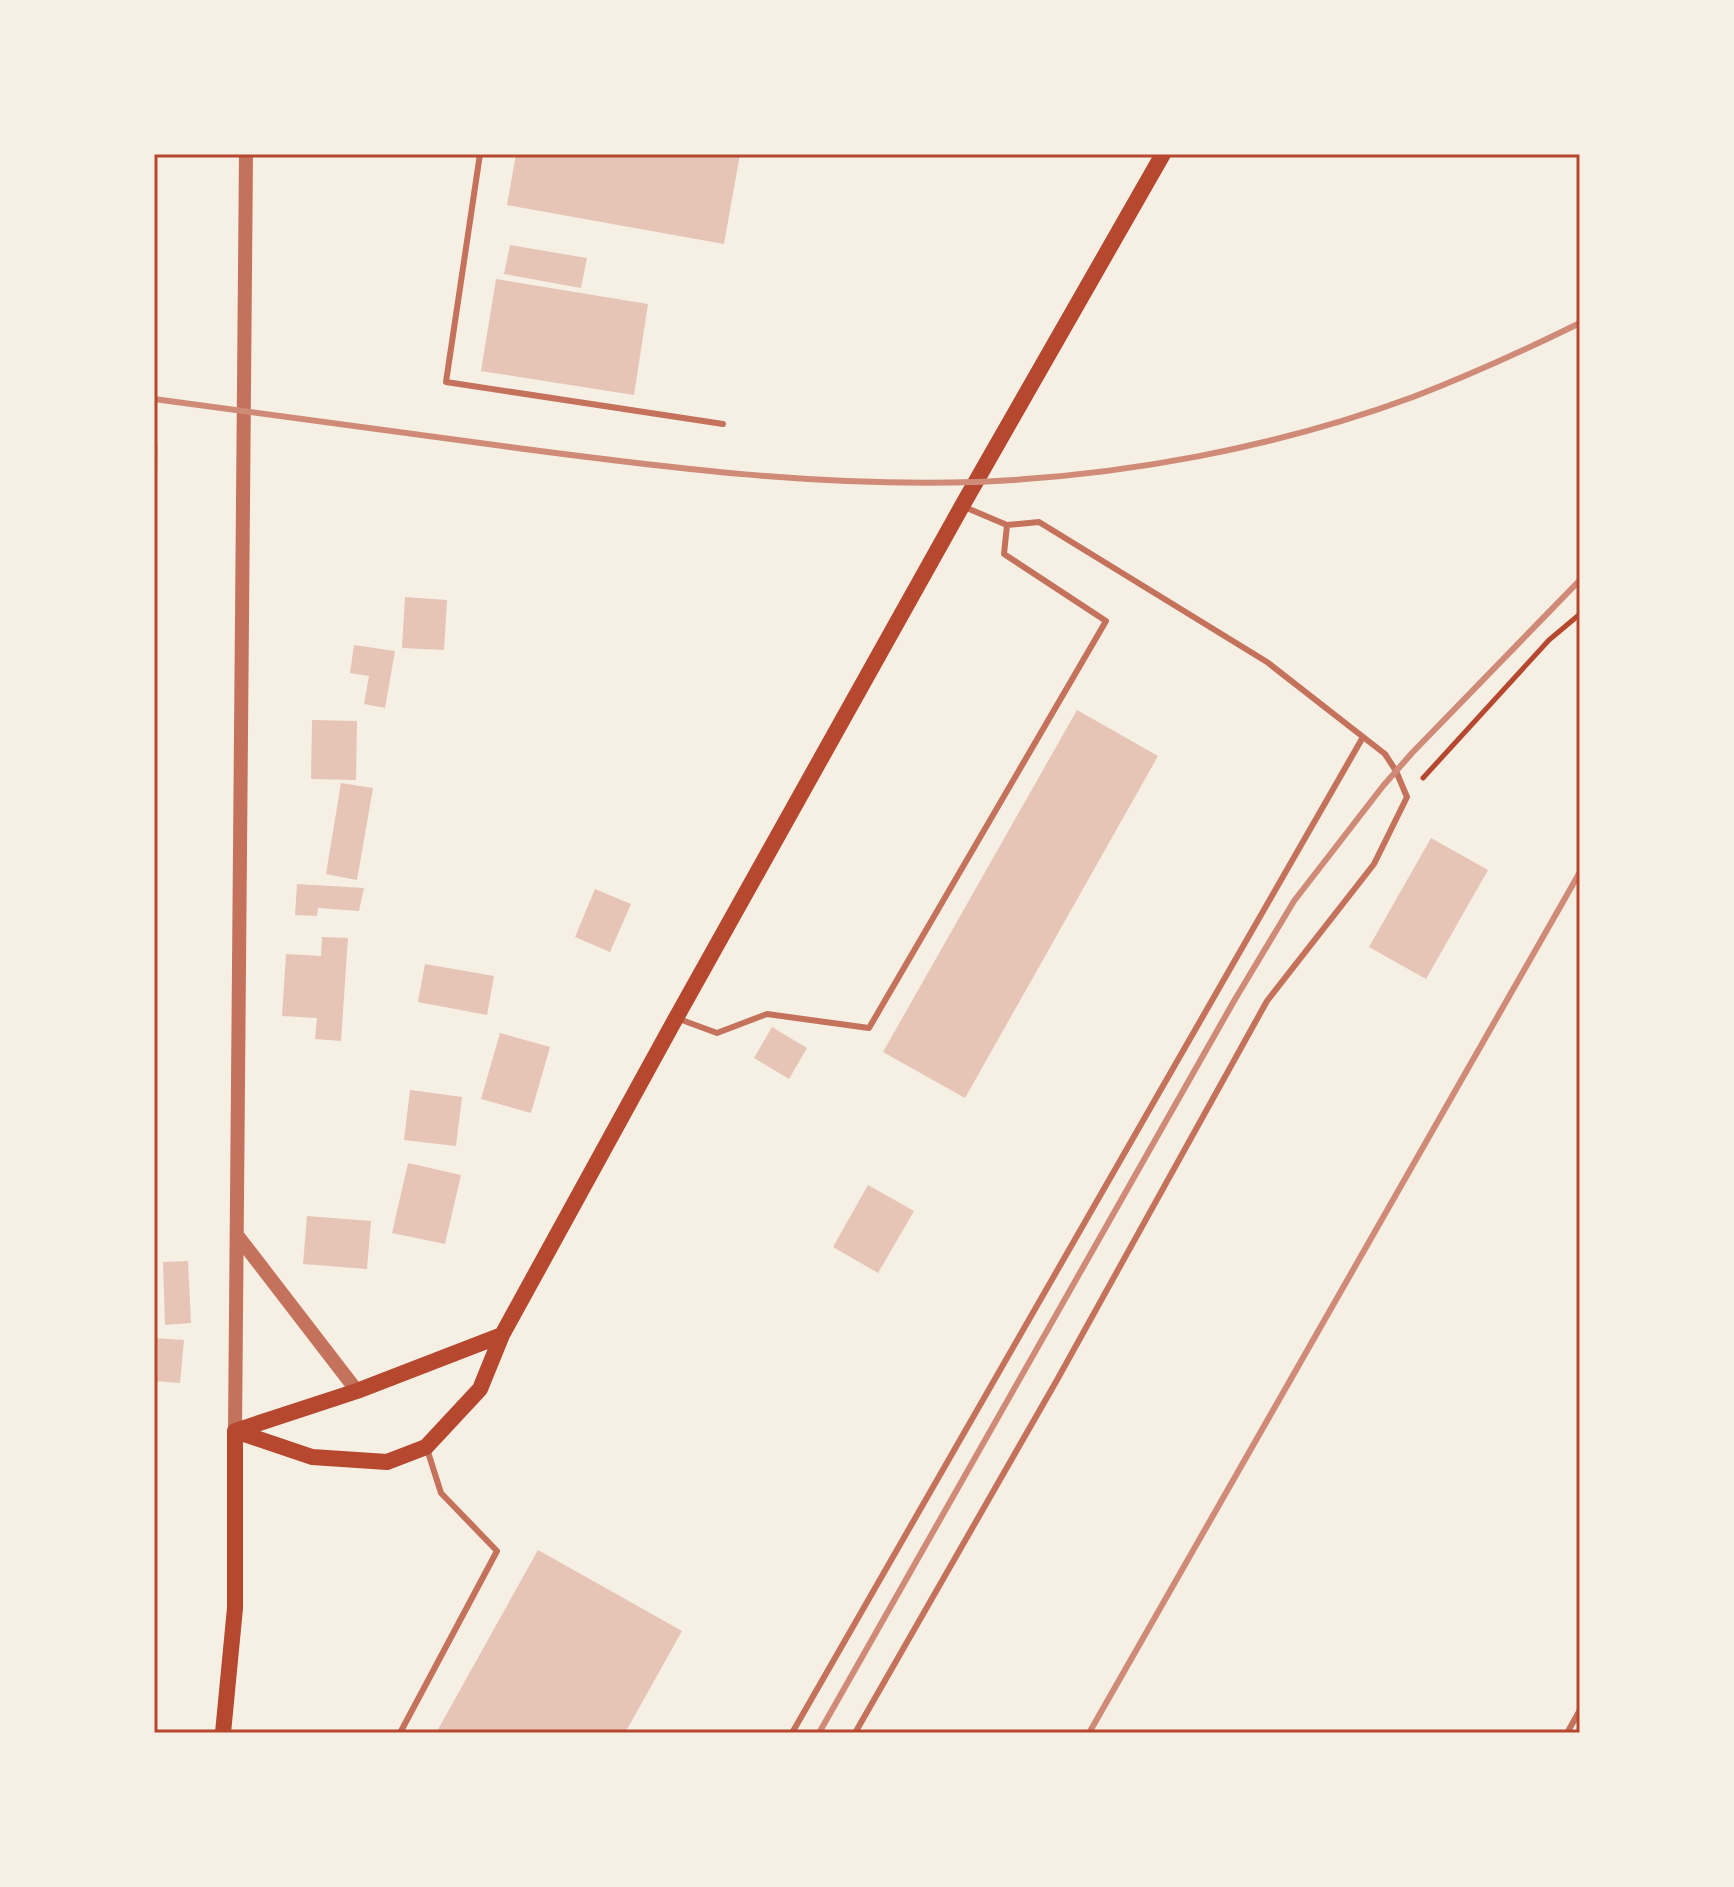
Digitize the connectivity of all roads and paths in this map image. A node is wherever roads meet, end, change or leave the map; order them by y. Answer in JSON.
{"nodes":[{"id":1,"x":246,"y":154,"type":"edge"},
{"id":2,"x":480,"y":154,"type":"edge"},
{"id":3,"x":1163,"y":154,"type":"edge"},
{"id":4,"x":723,"y":424,"type":"dead end"},
{"id":5,"x":962,"y":506,"type":"junction"},
{"id":6,"x":1007,"y":525,"type":"junction"},
{"id":7,"x":1580,"y":614,"type":"edge"},
{"id":8,"x":1363,"y":737,"type":"junction"},
{"id":9,"x":1407,"y":797,"type":"junction"},
{"id":10,"x":676,"y":1018,"type":"junction"},
{"id":11,"x":237,"y":1235,"type":"junction"},
{"id":12,"x":502,"y":1335,"type":"junction"},
{"id":13,"x":357,"y":1391,"type":"junction"},
{"id":14,"x":235,"y":1431,"type":"junction"},
{"id":15,"x":426,"y":1447,"type":"junction"},
{"id":16,"x":1580,"y":1710,"type":"edge"},
{"id":17,"x":223,"y":1733,"type":"edge"},
{"id":18,"x":400,"y":1733,"type":"edge"},
{"id":19,"x":792,"y":1733,"type":"edge"},
{"id":20,"x":855,"y":1733,"type":"edge"},
{"id":21,"x":1567,"y":1733,"type":"edge"}],
"edges":[{"from":1,"to":11,"type":"street"},
{"from":2,"to":4,"type":"lane"},
{"from":3,"to":5,"type":"main road"},
{"from":5,"to":6,"type":"lane"},
{"from":5,"to":10,"type":"main road"},
{"from":6,"to":8,"type":"lane"},
{"from":6,"to":10,"type":"lane"},
{"from":7,"to":9,"type":"path"},
{"from":8,"to":9,"type":"lane"},
{"from":8,"to":19,"type":"lane"},
{"from":9,"to":20,"type":"lane"},
{"from":10,"to":12,"type":"main road"},
{"from":11,"to":13,"type":"street"},
{"from":11,"to":14,"type":"street"},
{"from":12,"to":13,"type":"main road"},
{"from":12,"to":15,"type":"main road"},
{"from":13,"to":14,"type":"main road"},
{"from":14,"to":15,"type":"main road"},
{"from":14,"to":17,"type":"main road"},
{"from":15,"to":18,"type":"lane"},
{"from":16,"to":21,"type":"lane"}]}
